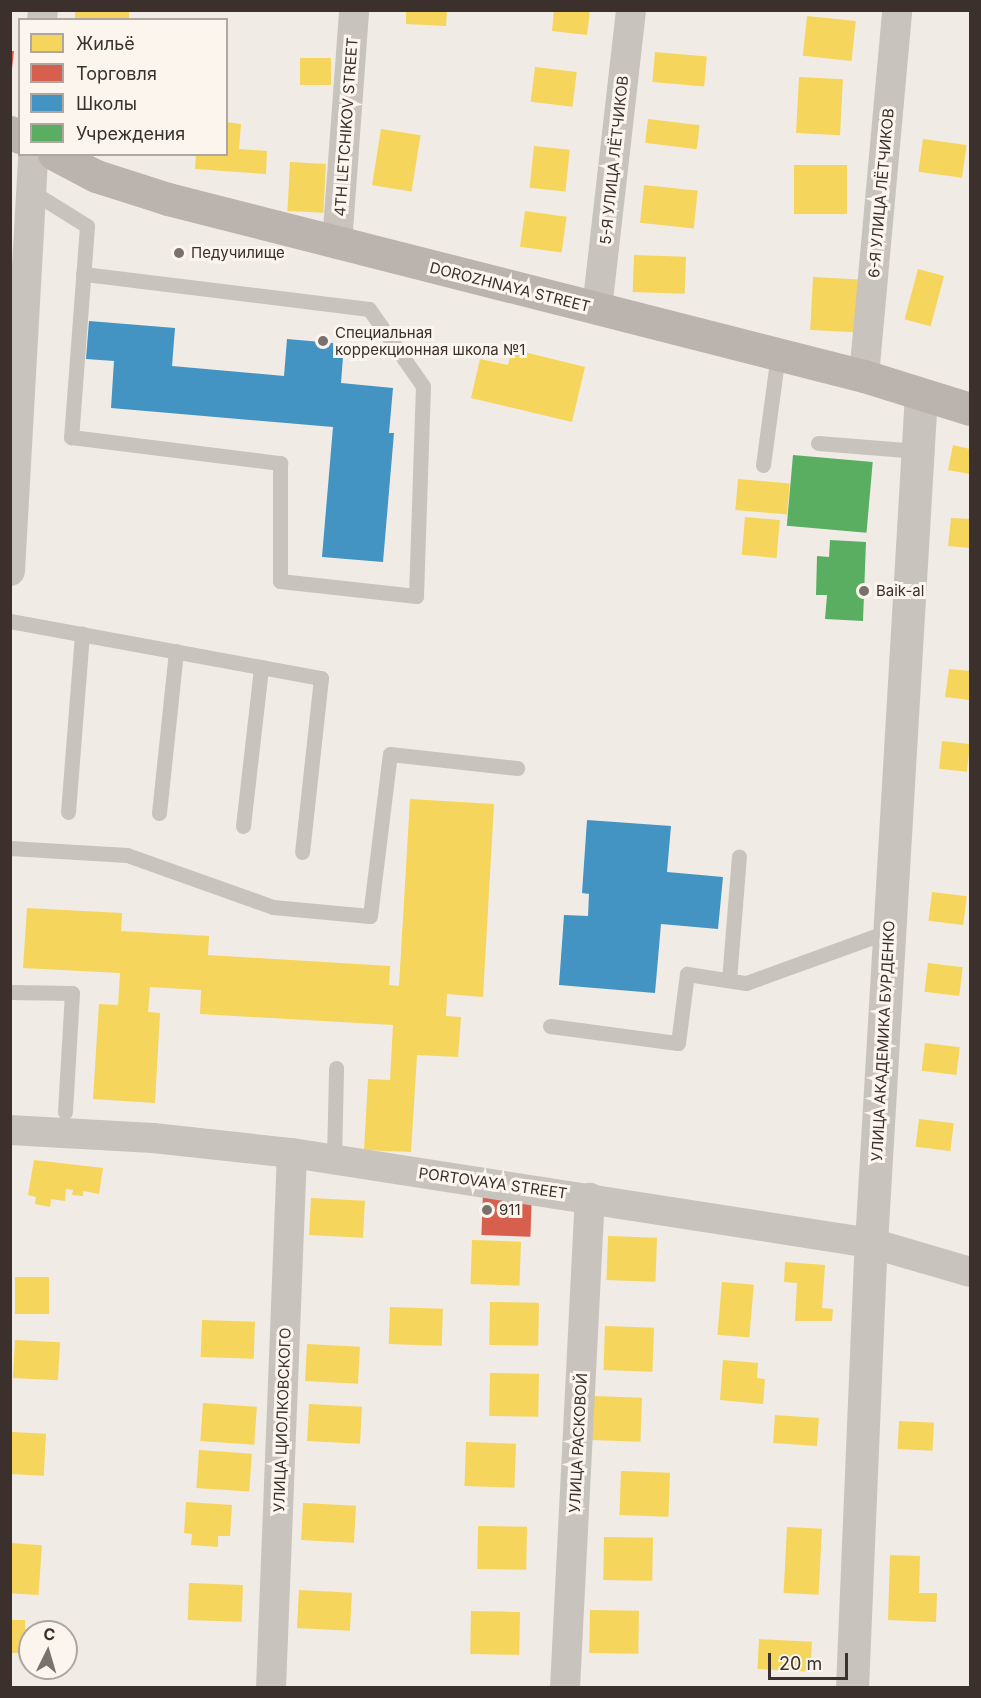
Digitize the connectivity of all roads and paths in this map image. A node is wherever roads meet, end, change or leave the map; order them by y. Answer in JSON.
{"nodes":[{"id":1,"x":354,"y":10,"type":"edge"},
{"id":2,"x":631,"y":10,"type":"edge"},
{"id":3,"x":897,"y":10,"type":"edge"},
{"id":4,"x":33,"y":156,"type":"edge"},
{"id":5,"x":58,"y":156,"type":"edge"},
{"id":6,"x":31,"y":191,"type":"junction"},
{"id":7,"x":338,"y":244,"type":"junction"},
{"id":8,"x":83,"y":274,"type":"junction"},
{"id":9,"x":597,"y":309,"type":"junction"},
{"id":10,"x":778,"y":354,"type":"junction"},
{"id":11,"x":864,"y":376,"type":"junction"},
{"id":12,"x":921,"y":395,"type":"junction"},
{"id":13,"x":970,"y":409,"type":"edge"},
{"id":14,"x":818,"y":443,"type":"dead end"},
{"id":15,"x":918,"y":451,"type":"junction"},
{"id":16,"x":763,"y":465,"type":"dead end"},
{"id":17,"x":10,"y":571,"type":"edge"},
{"id":18,"x":10,"y":621,"type":"edge"},
{"id":19,"x":82,"y":634,"type":"junction"},
{"id":20,"x":176,"y":651,"type":"junction"},
{"id":21,"x":261,"y":666,"type":"junction"},
{"id":22,"x":517,"y":768,"type":"dead end"},
{"id":23,"x":68,"y":812,"type":"dead end"},
{"id":24,"x":159,"y":813,"type":"dead end"},
{"id":25,"x":243,"y":826,"type":"dead end"},
{"id":26,"x":10,"y":848,"type":"edge"},
{"id":27,"x":302,"y":852,"type":"dead end"},
{"id":28,"x":739,"y":856,"type":"dead end"},
{"id":29,"x":890,"y":931,"type":"junction"},
{"id":30,"x":729,"y":980,"type":"junction"},
{"id":31,"x":10,"y":992,"type":"edge"},
{"id":32,"x":550,"y":1026,"type":"dead end"},
{"id":33,"x":336,"y":1068,"type":"dead end"},
{"id":34,"x":65,"y":1112,"type":"dead end"},
{"id":35,"x":10,"y":1130,"type":"edge"},
{"id":36,"x":292,"y":1153,"type":"junction"},
{"id":37,"x":334,"y":1160,"type":"junction"},
{"id":38,"x":590,"y":1198,"type":"junction"},
{"id":39,"x":872,"y":1243,"type":"junction"},
{"id":40,"x":970,"y":1272,"type":"edge"},
{"id":41,"x":271,"y":1688,"type":"edge"},
{"id":42,"x":565,"y":1688,"type":"edge"},
{"id":43,"x":852,"y":1688,"type":"edge"}],
"edges":[{"from":1,"to":7,"type":"street","name":"4TH LETCHIKOV STREET"},
{"from":2,"to":9,"type":"street","name":"5-Я УЛИЦА ЛЁТЧИКОВ"},
{"from":3,"to":11,"type":"street","name":"6-Я УЛИЦА ЛЁТЧИКОВ"},
{"from":4,"to":6,"type":"street"},
{"from":5,"to":7,"type":"main road","name":"DOROZHNAYA STREET"},
{"from":6,"to":8,"type":"lane"},
{"from":6,"to":17,"type":"street"},
{"from":7,"to":9,"type":"main road","name":"DOROZHNAYA STREET"},
{"from":8,"to":8,"type":"lane"},
{"from":9,"to":10,"type":"main road","name":"DOROZHNAYA STREET"},
{"from":10,"to":11,"type":"main road","name":"DOROZHNAYA STREET"},
{"from":10,"to":16,"type":"lane"},
{"from":11,"to":12,"type":"main road","name":"DOROZHNAYA STREET"},
{"from":12,"to":13,"type":"main road","name":"DOROZHNAYA STREET"},
{"from":12,"to":15,"type":"street","name":"УЛИЦА АКАДЕМИКА БУРДЕНКО"},
{"from":14,"to":15,"type":"lane"},
{"from":15,"to":29,"type":"street","name":"УЛИЦА АКАДЕМИКА БУРДЕНКО"},
{"from":18,"to":19,"type":"lane"},
{"from":19,"to":20,"type":"lane"},
{"from":19,"to":23,"type":"lane"},
{"from":20,"to":21,"type":"lane"},
{"from":20,"to":24,"type":"lane"},
{"from":21,"to":25,"type":"lane"},
{"from":21,"to":27,"type":"lane"},
{"from":22,"to":26,"type":"lane"},
{"from":28,"to":30,"type":"lane"},
{"from":29,"to":30,"type":"lane"},
{"from":29,"to":39,"type":"street","name":"УЛИЦА АКАДЕМИКА БУРДЕНКО"},
{"from":30,"to":32,"type":"lane"},
{"from":31,"to":34,"type":"lane"},
{"from":33,"to":37,"type":"lane"},
{"from":35,"to":36,"type":"street","name":"PORTOVAYA STREET"},
{"from":36,"to":37,"type":"street","name":"PORTOVAYA STREET"},
{"from":36,"to":41,"type":"street","name":"УЛИЦА ЦИОЛКОВСКОГО"},
{"from":37,"to":38,"type":"street","name":"PORTOVAYA STREET"},
{"from":38,"to":39,"type":"street","name":"PORTOVAYA STREET"},
{"from":38,"to":42,"type":"street","name":"УЛИЦА РАСКОВОЙ"},
{"from":39,"to":40,"type":"street","name":"PORTOVAYA STREET"},
{"from":39,"to":43,"type":"street","name":"УЛИЦА АКАДЕМИКА БУРДЕНКО"}]}
